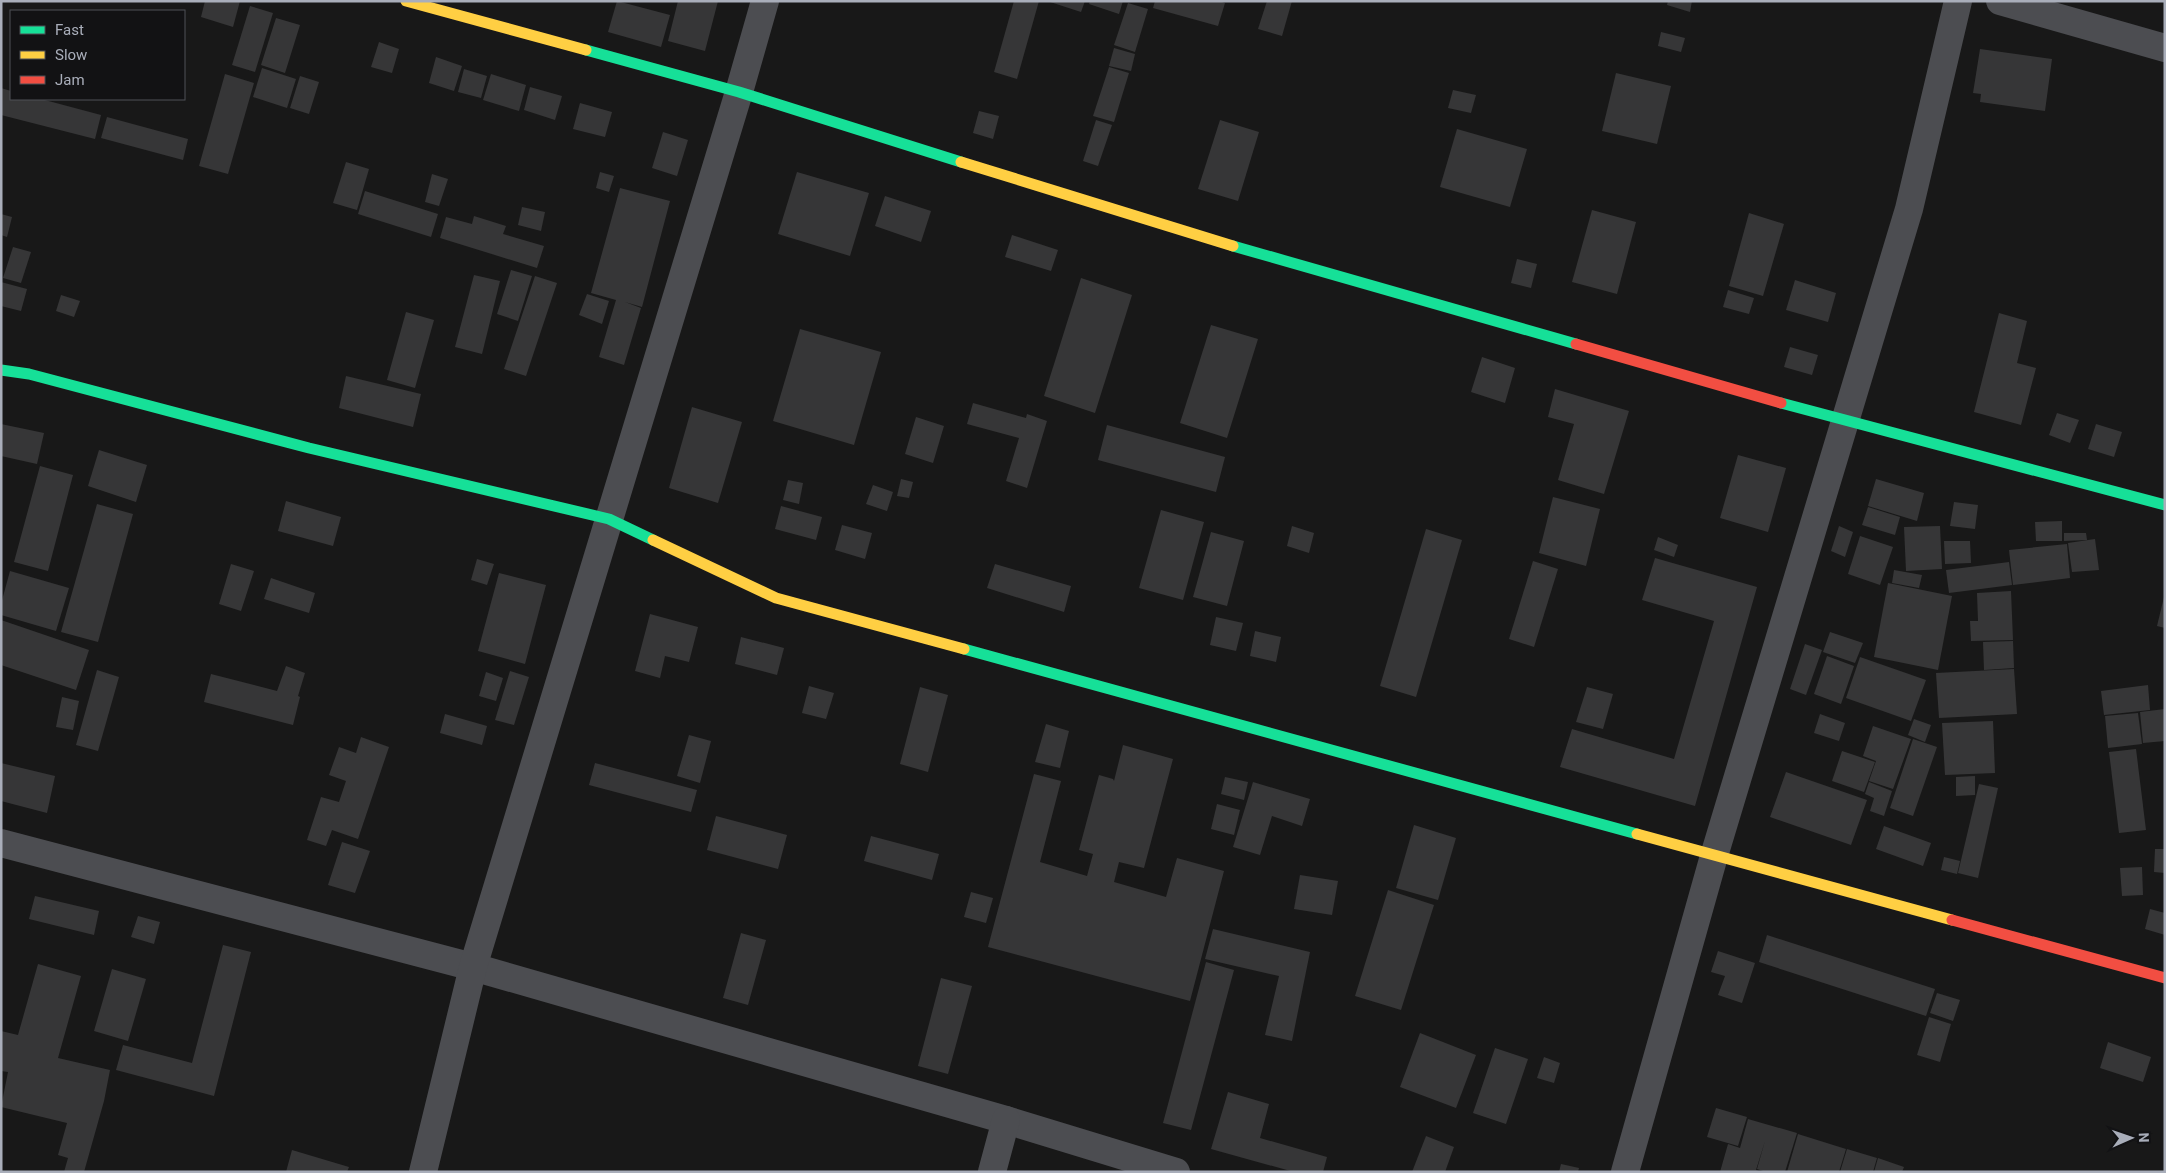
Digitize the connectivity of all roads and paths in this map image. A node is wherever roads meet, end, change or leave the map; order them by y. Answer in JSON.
{"nodes":[{"id":1,"x":406,"y":1,"type":"edge"},
{"id":2,"x":765,"y":1,"type":"edge"},
{"id":3,"x":1958,"y":1,"type":"edge"},
{"id":4,"x":2000,"y":1,"type":"edge"},
{"id":5,"x":2165,"y":48,"type":"edge"},
{"id":6,"x":739,"y":92,"type":"junction"},
{"id":7,"x":1,"y":370,"type":"edge"},
{"id":8,"x":1844,"y":421,"type":"junction"},
{"id":9,"x":2165,"y":505,"type":"edge"},
{"id":10,"x":609,"y":518,"type":"junction"},
{"id":11,"x":1,"y":842,"type":"edge"},
{"id":12,"x":1714,"y":856,"type":"junction"},
{"id":13,"x":472,"y":967,"type":"junction"},
{"id":14,"x":2165,"y":978,"type":"edge"},
{"id":15,"x":1006,"y":1120,"type":"junction"},
{"id":16,"x":423,"y":1172,"type":"edge"},
{"id":17,"x":992,"y":1172,"type":"edge"},
{"id":18,"x":1176,"y":1172,"type":"edge"},
{"id":19,"x":1625,"y":1172,"type":"edge"}],
"edges":[{"from":1,"to":6,"type":"street"},
{"from":2,"to":6,"type":"street"},
{"from":3,"to":8,"type":"street"},
{"from":4,"to":5,"type":"street"},
{"from":6,"to":8,"type":"street"},
{"from":6,"to":10,"type":"street"},
{"from":7,"to":10,"type":"street"},
{"from":8,"to":9,"type":"street"},
{"from":8,"to":12,"type":"street"},
{"from":10,"to":12,"type":"street"},
{"from":10,"to":13,"type":"street"},
{"from":11,"to":13,"type":"street"},
{"from":12,"to":14,"type":"street"},
{"from":12,"to":19,"type":"street"},
{"from":13,"to":15,"type":"street"},
{"from":13,"to":16,"type":"street"},
{"from":15,"to":17,"type":"street"},
{"from":15,"to":18,"type":"street"}]}
